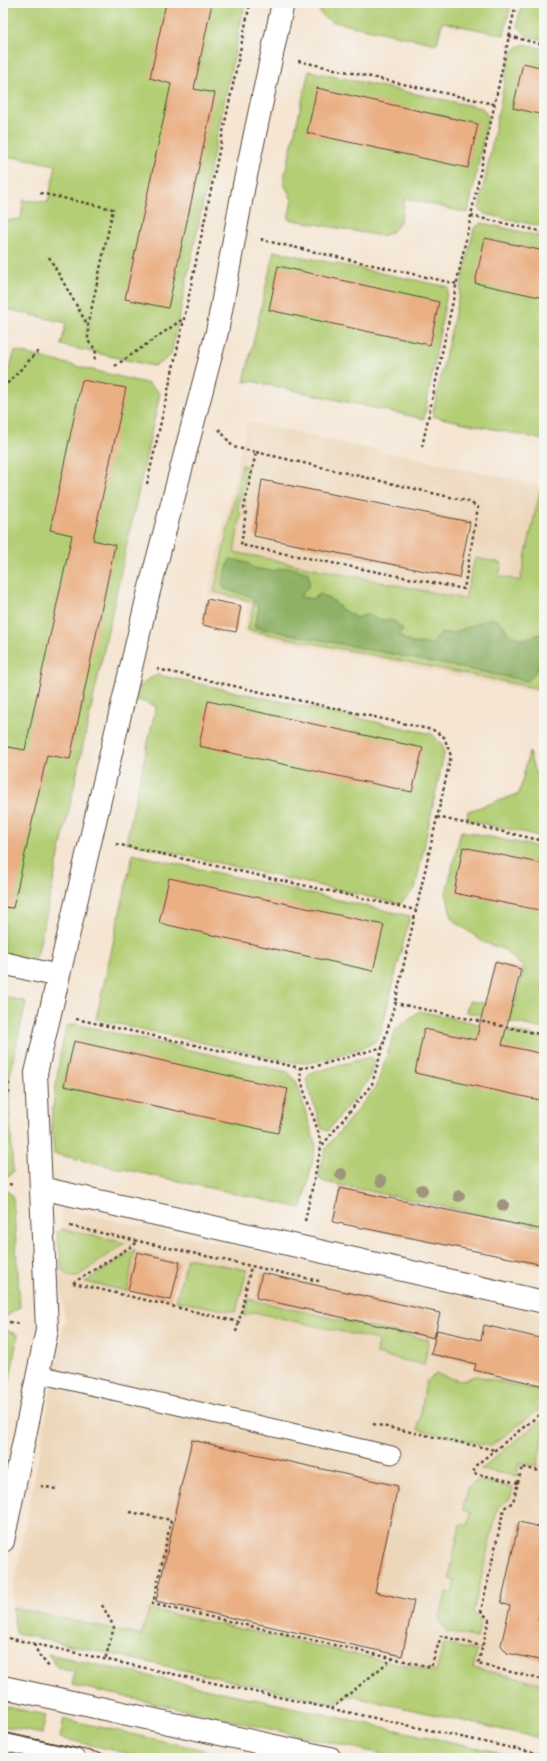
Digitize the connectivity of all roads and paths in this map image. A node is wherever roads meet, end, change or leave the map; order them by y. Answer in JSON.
{"nodes":[{"id":1,"x":283,"y":3,"type":"edge"},
{"id":2,"x":516,"y":3,"type":"edge"},
{"id":3,"x":509,"y":36,"type":"junction"},
{"id":4,"x":544,"y":45,"type":"edge"},
{"id":5,"x":241,"y":48,"type":"dead end"},
{"id":6,"x":270,"y":55,"type":"junction"},
{"id":7,"x":494,"y":104,"type":"junction"},
{"id":8,"x":212,"y":187,"type":"dead end"},
{"id":9,"x":40,"y":193,"type":"dead end"},
{"id":10,"x":243,"y":194,"type":"junction"},
{"id":11,"x":471,"y":216,"type":"junction"},
{"id":12,"x":544,"y":232,"type":"edge"},
{"id":13,"x":263,"y":234,"type":"dead end"},
{"id":14,"x":49,"y":257,"type":"dead end"},
{"id":15,"x":457,"y":284,"type":"junction"},
{"id":16,"x":184,"y":319,"type":"dead end"},
{"id":17,"x":88,"y":325,"type":"junction"},
{"id":18,"x":40,"y":349,"type":"dead end"},
{"id":19,"x":94,"y":361,"type":"dead end"},
{"id":20,"x":115,"y":366,"type":"dead end"},
{"id":21,"x":3,"y":388,"type":"edge"},
{"id":22,"x":217,"y":427,"type":"dead end"},
{"id":23,"x":422,"y":447,"type":"dead end"},
{"id":24,"x":256,"y":452,"type":"junction"},
{"id":25,"x":132,"y":664,"type":"junction"},
{"id":26,"x":437,"y":818,"type":"junction"},
{"id":27,"x":91,"y":839,"type":"junction"},
{"id":28,"x":544,"y":842,"type":"edge"},
{"id":29,"x":416,"y":910,"type":"junction"},
{"id":30,"x":3,"y":963,"type":"edge"},
{"id":31,"x":58,"y":976,"type":"junction"},
{"id":32,"x":395,"y":1003,"type":"junction"},
{"id":33,"x":51,"y":1014,"type":"junction"},
{"id":34,"x":544,"y":1035,"type":"edge"},
{"id":35,"x":383,"y":1047,"type":"junction"},
{"id":36,"x":300,"y":1068,"type":"junction"},
{"id":37,"x":321,"y":1147,"type":"junction"},
{"id":38,"x":41,"y":1188,"type":"junction"},
{"id":39,"x":42,"y":1220,"type":"junction"},
{"id":40,"x":139,"y":1241,"type":"junction"},
{"id":41,"x":299,"y":1247,"type":"junction"},
{"id":42,"x":251,"y":1266,"type":"junction"},
{"id":43,"x":293,"y":1275,"type":"junction"},
{"id":44,"x":324,"y":1282,"type":"dead end"},
{"id":45,"x":73,"y":1283,"type":"junction"},
{"id":46,"x":46,"y":1300,"type":"junction"},
{"id":47,"x":544,"y":1302,"type":"edge"},
{"id":48,"x":3,"y":1321,"type":"edge"},
{"id":49,"x":239,"y":1322,"type":"junction"},
{"id":50,"x":27,"y":1326,"type":"dead end"},
{"id":51,"x":236,"y":1332,"type":"dead end"},
{"id":52,"x":38,"y":1374,"type":"junction"},
{"id":53,"x":544,"y":1411,"type":"edge"},
{"id":54,"x":539,"y":1416,"type":"junction"},
{"id":55,"x":544,"y":1416,"type":"edge"},
{"id":56,"x":373,"y":1423,"type":"dead end"},
{"id":57,"x":495,"y":1450,"type":"junction"},
{"id":58,"x":392,"y":1455,"type":"dead end"},
{"id":59,"x":544,"y":1472,"type":"edge"},
{"id":60,"x":518,"y":1483,"type":"junction"},
{"id":61,"x":130,"y":1512,"type":"dead end"},
{"id":62,"x":3,"y":1541,"type":"edge"},
{"id":63,"x":102,"y":1605,"type":"dead end"},
{"id":64,"x":3,"y":1637,"type":"edge"},
{"id":65,"x":34,"y":1644,"type":"junction"},
{"id":66,"x":482,"y":1646,"type":"junction"},
{"id":67,"x":394,"y":1658,"type":"junction"},
{"id":68,"x":105,"y":1660,"type":"junction"},
{"id":69,"x":51,"y":1669,"type":"dead end"},
{"id":70,"x":544,"y":1680,"type":"edge"},
{"id":71,"x":3,"y":1687,"type":"edge"},
{"id":72,"x":331,"y":1710,"type":"junction"},
{"id":73,"x":3,"y":1742,"type":"edge"},
{"id":74,"x":544,"y":1755,"type":"edge"},
{"id":75,"x":76,"y":1758,"type":"edge"},
{"id":76,"x":330,"y":1758,"type":"edge"}],
"edges":[{"from":1,"to":6,"type":"street"},
{"from":2,"to":3,"type":"path"},
{"from":3,"to":4,"type":"path"},
{"from":3,"to":7,"type":"path"},
{"from":5,"to":6,"type":"path"},
{"from":6,"to":7,"type":"path"},
{"from":6,"to":10,"type":"street"},
{"from":7,"to":11,"type":"path"},
{"from":8,"to":10,"type":"path"},
{"from":9,"to":17,"type":"path"},
{"from":10,"to":25,"type":"street"},
{"from":11,"to":12,"type":"path"},
{"from":11,"to":15,"type":"path"},
{"from":13,"to":15,"type":"path"},
{"from":14,"to":17,"type":"path"},
{"from":15,"to":23,"type":"path"},
{"from":16,"to":20,"type":"path"},
{"from":17,"to":19,"type":"path"},
{"from":18,"to":21,"type":"path"},
{"from":22,"to":24,"type":"path"},
{"from":24,"to":24,"type":"path"},
{"from":25,"to":26,"type":"path"},
{"from":25,"to":27,"type":"street"},
{"from":26,"to":28,"type":"path"},
{"from":26,"to":29,"type":"path"},
{"from":27,"to":29,"type":"path"},
{"from":27,"to":31,"type":"street"},
{"from":29,"to":32,"type":"path"},
{"from":30,"to":31,"type":"street"},
{"from":31,"to":33,"type":"street"},
{"from":32,"to":34,"type":"path"},
{"from":32,"to":35,"type":"path"},
{"from":33,"to":36,"type":"path"},
{"from":33,"to":38,"type":"street"},
{"from":35,"to":36,"type":"path"},
{"from":35,"to":37,"type":"path"},
{"from":36,"to":37,"type":"path"},
{"from":37,"to":41,"type":"path"},
{"from":38,"to":39,"type":"street"},
{"from":38,"to":41,"type":"street"},
{"from":39,"to":40,"type":"path"},
{"from":39,"to":46,"type":"street"},
{"from":40,"to":42,"type":"path"},
{"from":40,"to":45,"type":"path"},
{"from":41,"to":43,"type":"path"},
{"from":41,"to":47,"type":"street"},
{"from":42,"to":43,"type":"path"},
{"from":42,"to":49,"type":"path"},
{"from":43,"to":44,"type":"path"},
{"from":45,"to":46,"type":"path"},
{"from":45,"to":49,"type":"path"},
{"from":46,"to":52,"type":"street"},
{"from":48,"to":50,"type":"path"},
{"from":49,"to":51,"type":"path"},
{"from":52,"to":58,"type":"lane"},
{"from":52,"to":62,"type":"street"},
{"from":53,"to":54,"type":"path"},
{"from":54,"to":55,"type":"path"},
{"from":54,"to":57,"type":"path"},
{"from":56,"to":57,"type":"path"},
{"from":57,"to":60,"type":"path"},
{"from":59,"to":60,"type":"path"},
{"from":60,"to":66,"type":"path"},
{"from":61,"to":67,"type":"path"},
{"from":63,"to":68,"type":"path"},
{"from":64,"to":65,"type":"path"},
{"from":65,"to":68,"type":"path"},
{"from":65,"to":69,"type":"path"},
{"from":66,"to":67,"type":"path"},
{"from":66,"to":70,"type":"path"},
{"from":67,"to":72,"type":"path"},
{"from":68,"to":72,"type":"path"},
{"from":71,"to":76,"type":"street"},
{"from":72,"to":74,"type":"path"},
{"from":73,"to":75,"type":"lane"}]}
